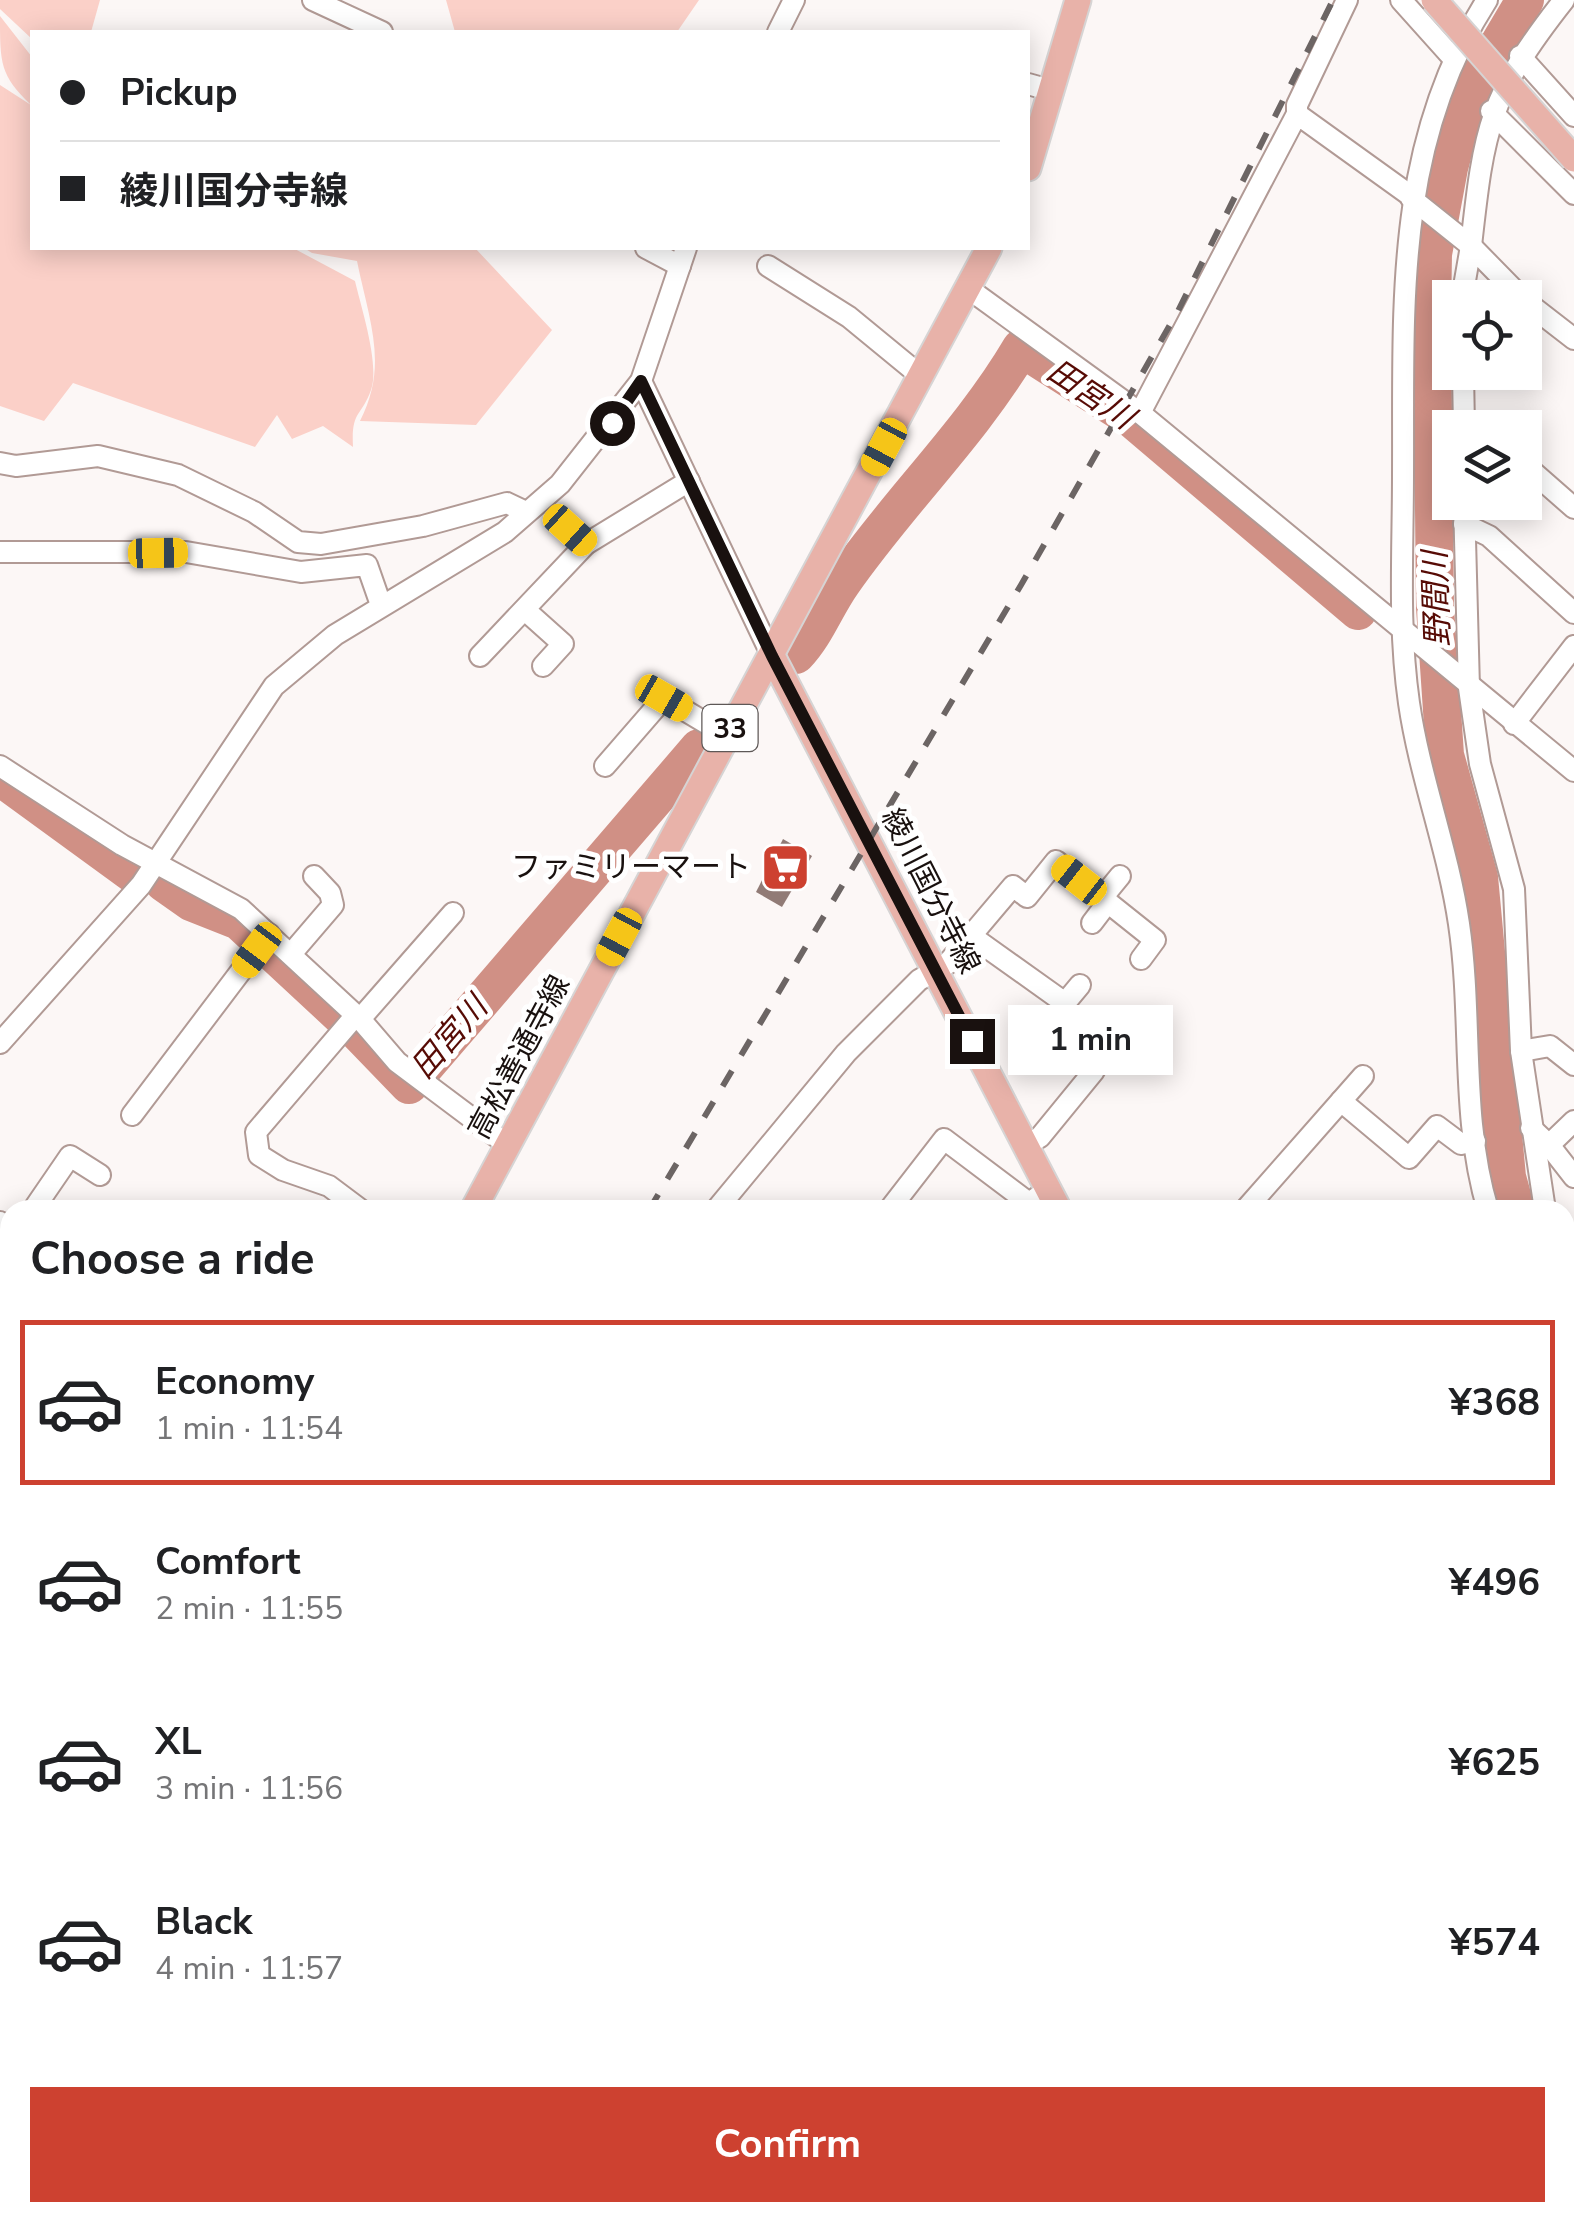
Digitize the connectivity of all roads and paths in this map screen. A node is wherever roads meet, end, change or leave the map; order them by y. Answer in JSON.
{"nodes":[{"id":1,"x":313,"y":0,"type":"edge"},
{"id":2,"x":794,"y":0,"type":"edge"},
{"id":3,"x":1078,"y":0,"type":"edge"},
{"id":4,"x":1347,"y":0,"type":"edge"},
{"id":5,"x":1401,"y":0,"type":"edge"},
{"id":6,"x":1434,"y":0,"type":"edge"},
{"id":7,"x":1564,"y":0,"type":"edge"},
{"id":8,"x":1478,"y":4,"type":"edge"},
{"id":9,"x":378,"y":30,"type":"edge"},
{"id":10,"x":779,"y":30,"type":"edge"},
{"id":11,"x":1520,"y":56,"type":"junction"},
{"id":12,"x":1453,"y":58,"type":"junction"},
{"id":13,"x":1030,"y":85,"type":"edge"},
{"id":14,"x":1053,"y":91,"type":"junction"},
{"id":15,"x":1492,"y":111,"type":"junction"},
{"id":16,"x":1297,"y":114,"type":"junction"},
{"id":17,"x":1574,"y":116,"type":"edge"},
{"id":18,"x":1574,"y":160,"type":"edge"},
{"id":19,"x":1030,"y":162,"type":"edge"},
{"id":20,"x":1574,"y":194,"type":"edge"},
{"id":21,"x":1412,"y":198,"type":"junction"},
{"id":22,"x":1468,"y":243,"type":"junction"},
{"id":23,"x":654,"y":250,"type":"edge"},
{"id":24,"x":989,"y":250,"type":"edge"},
{"id":25,"x":683,"y":257,"type":"edge"},
{"id":26,"x":768,"y":266,"type":"dead end"},
{"id":27,"x":1464,"y":280,"type":"edge"},
{"id":28,"x":1505,"y":280,"type":"edge"},
{"id":29,"x":968,"y":289,"type":"junction"},
{"id":30,"x":1542,"y":313,"type":"edge"},
{"id":31,"x":1574,"y":339,"type":"edge"},
{"id":32,"x":922,"y":377,"type":"junction"},
{"id":33,"x":641,"y":381,"type":"junction"},
{"id":34,"x":1140,"y":413,"type":"junction"},
{"id":35,"x":0,"y":463,"type":"edge"},
{"id":36,"x":1542,"y":480,"type":"edge"},
{"id":37,"x":689,"y":481,"type":"junction"},
{"id":38,"x":1574,"y":508,"type":"edge"},
{"id":39,"x":526,"y":512,"type":"junction"},
{"id":40,"x":1464,"y":520,"type":"edge"},
{"id":41,"x":1472,"y":520,"type":"edge"},
{"id":42,"x":0,"y":552,"type":"edge"},
{"id":43,"x":382,"y":604,"type":"junction"},
{"id":44,"x":525,"y":610,"type":"junction"},
{"id":45,"x":1574,"y":613,"type":"edge"},
{"id":46,"x":1403,"y":633,"type":"junction"},
{"id":47,"x":1574,"y":646,"type":"edge"},
{"id":48,"x":480,"y":656,"type":"dead end"},
{"id":49,"x":772,"y":656,"type":"junction"},
{"id":50,"x":543,"y":666,"type":"dead end"},
{"id":51,"x":1466,"y":686,"type":"junction"},
{"id":52,"x":1514,"y":724,"type":"junction"},
{"id":53,"x":726,"y":734,"type":"junction"},
{"id":54,"x":0,"y":766,"type":"edge"},
{"id":55,"x":604,"y":766,"type":"dead end"},
{"id":56,"x":1574,"y":771,"type":"edge"},
{"id":57,"x":156,"y":864,"type":"junction"},
{"id":58,"x":314,"y":876,"type":"dead end"},
{"id":59,"x":1120,"y":876,"type":"dead end"},
{"id":60,"x":1105,"y":900,"type":"junction"},
{"id":61,"x":454,"y":913,"type":"dead end"},
{"id":62,"x":1092,"y":923,"type":"dead end"},
{"id":63,"x":971,"y":936,"type":"junction"},
{"id":64,"x":263,"y":942,"type":"junction"},
{"id":65,"x":291,"y":954,"type":"junction"},
{"id":66,"x":1141,"y":958,"type":"dead end"},
{"id":67,"x":936,"y":971,"type":"junction"},
{"id":68,"x":1080,"y":985,"type":"dead end"},
{"id":69,"x":354,"y":1021,"type":"junction"},
{"id":70,"x":0,"y":1042,"type":"edge"},
{"id":71,"x":1521,"y":1050,"type":"junction"},
{"id":72,"x":1574,"y":1065,"type":"edge"},
{"id":73,"x":1094,"y":1072,"type":"dead end"},
{"id":74,"x":1362,"y":1076,"type":"dead end"},
{"id":75,"x":1341,"y":1101,"type":"junction"},
{"id":76,"x":132,"y":1116,"type":"dead end"},
{"id":77,"x":1574,"y":1121,"type":"edge"},
{"id":78,"x":1531,"y":1128,"type":"junction"},
{"id":79,"x":1475,"y":1142,"type":"junction"},
{"id":80,"x":1549,"y":1145,"type":"junction"},
{"id":81,"x":509,"y":1146,"type":"junction"},
{"id":82,"x":1026,"y":1146,"type":"junction"},
{"id":83,"x":100,"y":1175,"type":"dead end"},
{"id":84,"x":1574,"y":1177,"type":"edge"},
{"id":85,"x":40,"y":1200,"type":"edge"},
{"id":86,"x":348,"y":1200,"type":"edge"},
{"id":87,"x":479,"y":1200,"type":"edge"},
{"id":88,"x":724,"y":1200,"type":"edge"},
{"id":89,"x":898,"y":1200,"type":"edge"},
{"id":90,"x":1036,"y":1200,"type":"edge"},
{"id":91,"x":1039,"y":1200,"type":"edge"},
{"id":92,"x":1255,"y":1200,"type":"edge"},
{"id":93,"x":1486,"y":1200,"type":"edge"},
{"id":94,"x":1543,"y":1200,"type":"edge"}],
"edges":[{"from":1,"to":9,"type":"street"},
{"from":2,"to":10,"type":"street"},
{"from":3,"to":14,"type":"main road"},
{"from":4,"to":16,"type":"street"},
{"from":5,"to":12,"type":"street"},
{"from":6,"to":18,"type":"main road","bridge":true},
{"from":7,"to":11,"type":"street"},
{"from":8,"to":12,"type":"street"},
{"from":11,"to":15,"type":"street"},
{"from":11,"to":17,"type":"street"},
{"from":12,"to":21,"type":"street"},
{"from":13,"to":14,"type":"street"},
{"from":14,"to":19,"type":"main road"},
{"from":15,"to":20,"type":"street"},
{"from":15,"to":22,"type":"street"},
{"from":16,"to":21,"type":"street"},
{"from":16,"to":34,"type":"street"},
{"from":21,"to":22,"type":"street"},
{"from":21,"to":46,"type":"street"},
{"from":22,"to":27,"type":"street"},
{"from":22,"to":28,"type":"street"},
{"from":23,"to":25,"type":"street"},
{"from":24,"to":29,"type":"main road","name":"高松善通寺線","number":"33"},
{"from":25,"to":33,"type":"street"},
{"from":26,"to":32,"type":"street"},
{"from":29,"to":32,"type":"main road","name":"高松善通寺線","number":"33"},
{"from":29,"to":34,"type":"street"},
{"from":30,"to":31,"type":"street"},
{"from":32,"to":49,"type":"main road","name":"高松善通寺線","number":"33"},
{"from":33,"to":37,"type":"street"},
{"from":33,"to":39,"type":"street"},
{"from":34,"to":46,"type":"street"},
{"from":35,"to":39,"type":"street"},
{"from":36,"to":38,"type":"street"},
{"from":37,"to":44,"type":"street"},
{"from":37,"to":49,"type":"street"},
{"from":39,"to":43,"type":"street"},
{"from":40,"to":51,"type":"street"},
{"from":41,"to":45,"type":"street"},
{"from":42,"to":43,"type":"street"},
{"from":43,"to":57,"type":"street"},
{"from":44,"to":48,"type":"street"},
{"from":44,"to":50,"type":"street"},
{"from":46,"to":51,"type":"street"},
{"from":46,"to":79,"type":"street"},
{"from":47,"to":52,"type":"street"},
{"from":49,"to":53,"type":"main road","name":"高松善通寺線","number":"33"},
{"from":49,"to":67,"type":"main road","name":"綾川国分寺線"},
{"from":51,"to":52,"type":"street"},
{"from":51,"to":71,"type":"street"},
{"from":52,"to":56,"type":"street"},
{"from":53,"to":55,"type":"street"},
{"from":53,"to":81,"type":"main road","name":"高松善通寺線","number":"33"},
{"from":54,"to":57,"type":"street"},
{"from":57,"to":64,"type":"street"},
{"from":57,"to":70,"type":"street"},
{"from":58,"to":65,"type":"street"},
{"from":59,"to":60,"type":"street"},
{"from":60,"to":62,"type":"street"},
{"from":60,"to":63,"type":"street"},
{"from":60,"to":66,"type":"street"},
{"from":61,"to":69,"type":"street"},
{"from":63,"to":67,"type":"street"},
{"from":63,"to":68,"type":"street"},
{"from":64,"to":65,"type":"street"},
{"from":64,"to":76,"type":"street"},
{"from":65,"to":69,"type":"street"},
{"from":67,"to":82,"type":"main road","name":"綾川国分寺線"},
{"from":67,"to":88,"type":"street"},
{"from":69,"to":81,"type":"street"},
{"from":69,"to":86,"type":"street"},
{"from":71,"to":72,"type":"street"},
{"from":71,"to":78,"type":"street"},
{"from":73,"to":82,"type":"street"},
{"from":74,"to":75,"type":"street"},
{"from":75,"to":79,"type":"street"},
{"from":75,"to":92,"type":"street"},
{"from":77,"to":80,"type":"street"},
{"from":78,"to":80,"type":"street"},
{"from":78,"to":94,"type":"street"},
{"from":79,"to":93,"type":"street"},
{"from":80,"to":84,"type":"street"},
{"from":81,"to":87,"type":"main road","name":"高松善通寺線","number":"33"},
{"from":82,"to":91,"type":"main road","name":"綾川国分寺線"},
{"from":83,"to":85,"type":"street"},
{"from":89,"to":90,"type":"street"}]}
